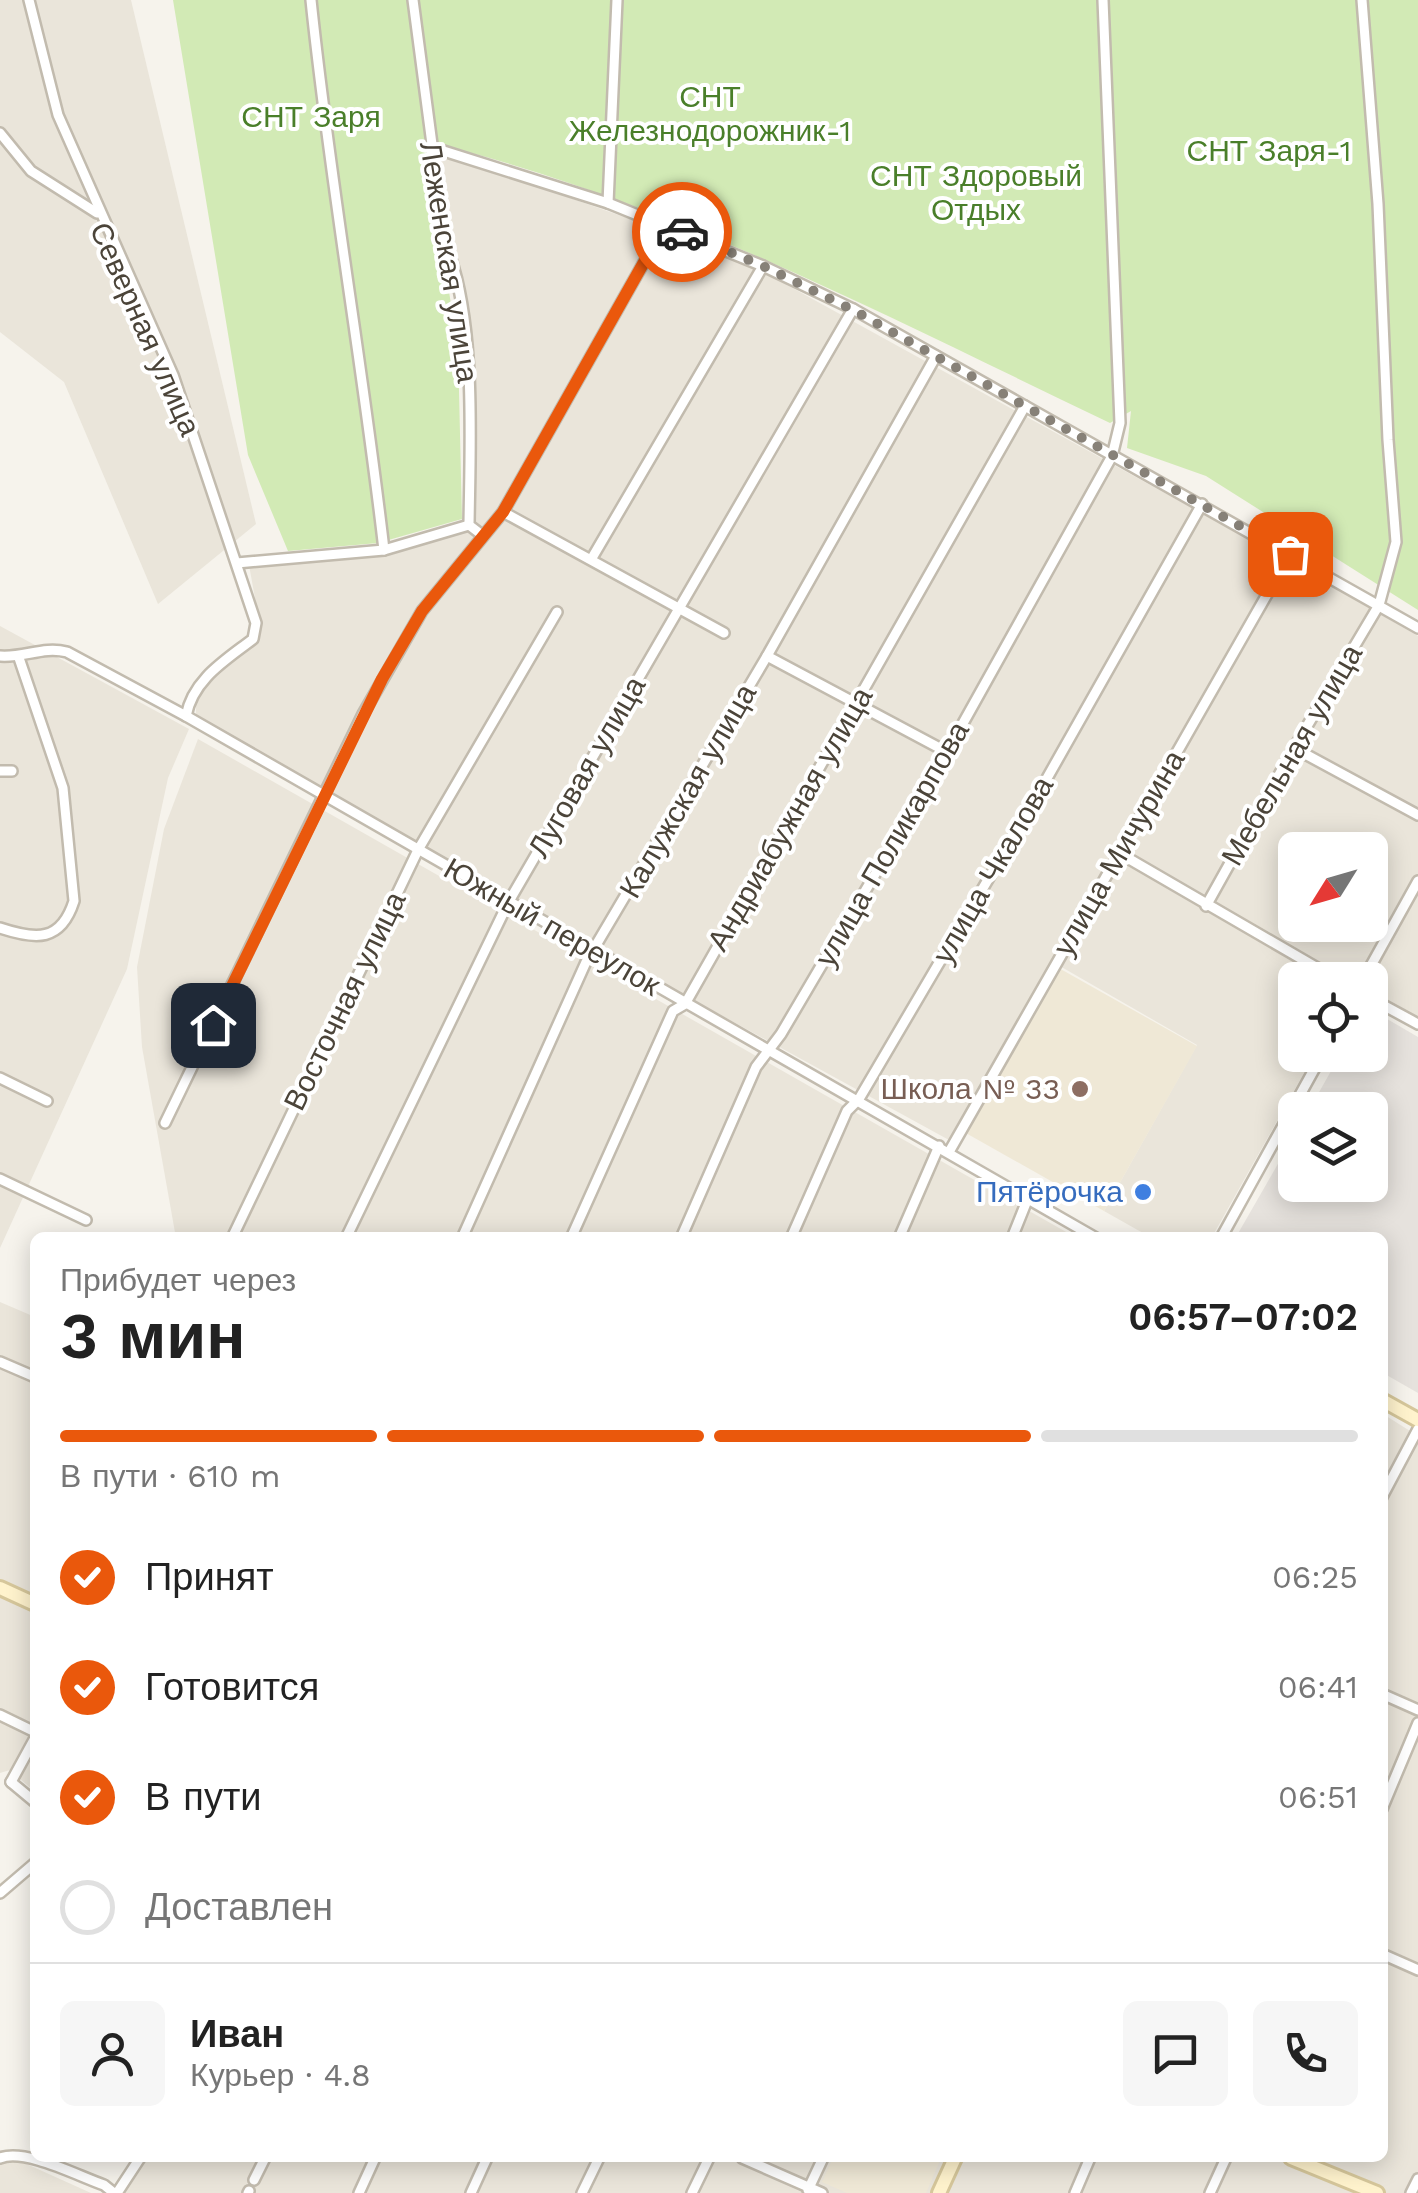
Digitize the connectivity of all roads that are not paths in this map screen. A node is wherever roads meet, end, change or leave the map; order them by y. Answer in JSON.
{"nodes":[{"id":1,"x":29,"y":0,"type":"edge"},
{"id":2,"x":311,"y":0,"type":"edge"},
{"id":3,"x":413,"y":0,"type":"edge"},
{"id":4,"x":617,"y":0,"type":"edge"},
{"id":5,"x":1103,"y":0,"type":"edge"},
{"id":6,"x":1362,"y":0,"type":"edge"},
{"id":7,"x":0,"y":133,"type":"edge"},
{"id":8,"x":431,"y":147,"type":"junction"},
{"id":9,"x":608,"y":202,"type":"junction"},
{"id":10,"x":99,"y":214,"type":"junction"},
{"id":11,"x":665,"y":225,"type":"junction"},
{"id":12,"x":763,"y":266,"type":"junction"},
{"id":13,"x":853,"y":310,"type":"junction"},
{"id":14,"x":936,"y":356,"type":"junction"},
{"id":15,"x":1026,"y":406,"type":"junction"},
{"id":16,"x":1112,"y":456,"type":"junction"},
{"id":17,"x":1202,"y":504,"type":"junction"},
{"id":18,"x":503,"y":512,"type":"junction"},
{"id":19,"x":470,"y":525,"type":"junction"},
{"id":20,"x":482,"y":535,"type":"junction"},
{"id":21,"x":384,"y":550,"type":"junction"},
{"id":22,"x":1290,"y":554,"type":"junction"},
{"id":23,"x":592,"y":558,"type":"junction"},
{"id":24,"x":238,"y":563,"type":"junction"},
{"id":25,"x":1380,"y":605,"type":"junction"},
{"id":26,"x":680,"y":608,"type":"junction"},
{"id":27,"x":557,"y":612,"type":"dead end"},
{"id":28,"x":1418,"y":628,"type":"edge"},
{"id":29,"x":724,"y":632,"type":"dead end"},
{"id":30,"x":0,"y":656,"type":"edge"},
{"id":31,"x":767,"y":656,"type":"junction"},
{"id":32,"x":19,"y":658,"type":"junction"},
{"id":33,"x":856,"y":704,"type":"junction"},
{"id":34,"x":186,"y":716,"type":"junction"},
{"id":35,"x":1294,"y":748,"type":"junction"},
{"id":36,"x":947,"y":752,"type":"junction"},
{"id":37,"x":0,"y":771,"type":"edge"},
{"id":38,"x":12,"y":771,"type":"dead end"},
{"id":39,"x":324,"y":796,"type":"junction"},
{"id":40,"x":1418,"y":815,"type":"edge"},
{"id":41,"x":418,"y":850,"type":"junction"},
{"id":42,"x":1119,"y":853,"type":"junction"},
{"id":43,"x":1418,"y":882,"type":"edge"},
{"id":44,"x":508,"y":903,"type":"junction"},
{"id":45,"x":1206,"y":906,"type":"junction"},
{"id":46,"x":0,"y":928,"type":"edge"},
{"id":47,"x":592,"y":951,"type":"junction"},
{"id":48,"x":1306,"y":962,"type":"edge"},
{"id":49,"x":1374,"y":962,"type":"edge"},
{"id":50,"x":685,"y":1004,"type":"junction"},
{"id":51,"x":1388,"y":1008,"type":"edge"},
{"id":52,"x":1418,"y":1024,"type":"edge"},
{"id":53,"x":769,"y":1049,"type":"junction"},
{"id":54,"x":1313,"y":1072,"type":"edge"},
{"id":55,"x":0,"y":1078,"type":"edge"},
{"id":56,"x":859,"y":1099,"type":"junction"},
{"id":57,"x":47,"y":1101,"type":"dead end"},
{"id":58,"x":165,"y":1123,"type":"dead end"},
{"id":59,"x":944,"y":1149,"type":"junction"},
{"id":60,"x":0,"y":1179,"type":"edge"},
{"id":61,"x":1028,"y":1198,"type":"junction"},
{"id":62,"x":86,"y":1220,"type":"dead end"},
{"id":63,"x":235,"y":1232,"type":"edge"},
{"id":64,"x":349,"y":1232,"type":"edge"},
{"id":65,"x":465,"y":1232,"type":"edge"},
{"id":66,"x":574,"y":1232,"type":"edge"},
{"id":67,"x":684,"y":1232,"type":"edge"},
{"id":68,"x":793,"y":1232,"type":"edge"},
{"id":69,"x":902,"y":1232,"type":"edge"},
{"id":70,"x":1014,"y":1232,"type":"edge"},
{"id":71,"x":1086,"y":1232,"type":"edge"},
{"id":72,"x":1224,"y":1232,"type":"edge"},
{"id":73,"x":0,"y":1362,"type":"edge"},
{"id":74,"x":30,"y":1375,"type":"edge"},
{"id":75,"x":1388,"y":1403,"type":"edge"},
{"id":76,"x":1418,"y":1420,"type":"edge"},
{"id":77,"x":1418,"y":1429,"type":"edge"},
{"id":78,"x":1388,"y":1486,"type":"edge"},
{"id":79,"x":0,"y":1588,"type":"edge"},
{"id":80,"x":30,"y":1602,"type":"edge"},
{"id":81,"x":1388,"y":1697,"type":"edge"},
{"id":82,"x":1418,"y":1710,"type":"edge"},
{"id":83,"x":0,"y":1715,"type":"edge"},
{"id":84,"x":1418,"y":1723,"type":"edge"},
{"id":85,"x":30,"y":1732,"type":"edge"},
{"id":86,"x":30,"y":1743,"type":"edge"},
{"id":87,"x":6,"y":1783,"type":"edge"},
{"id":88,"x":1388,"y":1795,"type":"edge"},
{"id":89,"x":30,"y":1799,"type":"edge"},
{"id":90,"x":30,"y":1867,"type":"edge"},
{"id":91,"x":0,"y":1893,"type":"edge"},
{"id":92,"x":1388,"y":1957,"type":"edge"},
{"id":93,"x":1418,"y":1970,"type":"edge"},
{"id":94,"x":0,"y":2158,"type":"edge"},
{"id":95,"x":30,"y":2158,"type":"edge"},
{"id":96,"x":41,"y":2162,"type":"edge"},
{"id":97,"x":137,"y":2162,"type":"edge"},
{"id":98,"x":263,"y":2162,"type":"edge"},
{"id":99,"x":373,"y":2162,"type":"edge"},
{"id":100,"x":485,"y":2162,"type":"edge"},
{"id":101,"x":597,"y":2162,"type":"edge"},
{"id":102,"x":707,"y":2162,"type":"edge"},
{"id":103,"x":750,"y":2162,"type":"edge"},
{"id":104,"x":821,"y":2162,"type":"edge"},
{"id":105,"x":953,"y":2162,"type":"edge"},
{"id":106,"x":1088,"y":2162,"type":"edge"},
{"id":107,"x":1224,"y":2162,"type":"edge"},
{"id":108,"x":1302,"y":2162,"type":"edge"},
{"id":109,"x":1418,"y":2179,"type":"edge"},
{"id":110,"x":254,"y":2180,"type":"dead end"},
{"id":111,"x":808,"y":2190,"type":"edge"},
{"id":112,"x":116,"y":2193,"type":"edge"},
{"id":113,"x":358,"y":2193,"type":"edge"},
{"id":114,"x":471,"y":2193,"type":"edge"},
{"id":115,"x":582,"y":2193,"type":"edge"},
{"id":116,"x":692,"y":2193,"type":"edge"},
{"id":117,"x":822,"y":2193,"type":"edge"},
{"id":118,"x":939,"y":2193,"type":"edge"},
{"id":119,"x":1074,"y":2193,"type":"edge"},
{"id":120,"x":1210,"y":2193,"type":"edge"},
{"id":121,"x":1377,"y":2193,"type":"edge"},
{"id":122,"x":1411,"y":2193,"type":"edge"}],
"edges":[{"from":1,"to":10,"type":"street"},
{"from":2,"to":21,"type":"street"},
{"from":3,"to":8,"type":"street","name":"Леженская улица"},
{"from":4,"to":9,"type":"street"},
{"from":5,"to":16,"type":"street"},
{"from":6,"to":25,"type":"street","name":"Мебельная улица"},
{"from":7,"to":10,"type":"street","name":"Северная улица"},
{"from":8,"to":9,"type":"street"},
{"from":8,"to":19,"type":"street","name":"Леженская улица"},
{"from":9,"to":11,"type":"street"},
{"from":10,"to":24,"type":"street","name":"Северная улица"},
{"from":11,"to":12,"type":"street"},
{"from":11,"to":18,"type":"street"},
{"from":12,"to":13,"type":"street"},
{"from":12,"to":23,"type":"street"},
{"from":13,"to":14,"type":"street"},
{"from":13,"to":26,"type":"street","name":"Луговая улица"},
{"from":14,"to":15,"type":"street"},
{"from":14,"to":31,"type":"street","name":"Калужская улица"},
{"from":15,"to":16,"type":"street"},
{"from":15,"to":33,"type":"street","name":"Андриабужная улица"},
{"from":16,"to":17,"type":"street"},
{"from":16,"to":36,"type":"street","name":"улица Поликарпова"},
{"from":17,"to":22,"type":"street"},
{"from":17,"to":56,"type":"street","name":"улица Чкалова"},
{"from":18,"to":20,"type":"street"},
{"from":18,"to":23,"type":"street"},
{"from":19,"to":20,"type":"street"},
{"from":19,"to":21,"type":"street"},
{"from":20,"to":39,"type":"street"},
{"from":21,"to":24,"type":"street"},
{"from":22,"to":25,"type":"street"},
{"from":22,"to":42,"type":"street","name":"улица Мичурина"},
{"from":23,"to":26,"type":"street"},
{"from":24,"to":34,"type":"street","name":"Северная улица"},
{"from":25,"to":28,"type":"street"},
{"from":25,"to":35,"type":"street","name":"Мебельная улица"},
{"from":26,"to":29,"type":"street"},
{"from":26,"to":44,"type":"street","name":"Луговая улица"},
{"from":27,"to":41,"type":"street","name":"Восточная улица"},
{"from":30,"to":32,"type":"street","name":"Южный переулок"},
{"from":31,"to":33,"type":"street"},
{"from":31,"to":47,"type":"street","name":"Калужская улица"},
{"from":32,"to":34,"type":"street","name":"Южный переулок"},
{"from":32,"to":46,"type":"street"},
{"from":33,"to":36,"type":"street"},
{"from":33,"to":50,"type":"street","name":"Андриабужная улица"},
{"from":34,"to":39,"type":"street","name":"Южный переулок"},
{"from":35,"to":40,"type":"street"},
{"from":35,"to":45,"type":"street","name":"Мебельная улица"},
{"from":36,"to":53,"type":"street","name":"улица Поликарпова"},
{"from":37,"to":38,"type":"street"},
{"from":39,"to":41,"type":"street","name":"Южный переулок"},
{"from":39,"to":58,"type":"street"},
{"from":41,"to":44,"type":"street","name":"Южный переулок"},
{"from":41,"to":63,"type":"street","name":"Восточная улица"},
{"from":42,"to":45,"type":"street"},
{"from":42,"to":59,"type":"street","name":"улица Мичурина"},
{"from":43,"to":49,"type":"street"},
{"from":44,"to":47,"type":"street","name":"Южный переулок"},
{"from":44,"to":64,"type":"street","name":"Луговая улица"},
{"from":45,"to":48,"type":"street"},
{"from":47,"to":50,"type":"street","name":"Южный переулок"},
{"from":47,"to":65,"type":"street","name":"Калужская улица"},
{"from":50,"to":53,"type":"street","name":"Южный переулок"},
{"from":50,"to":66,"type":"street","name":"Андриабужная улица"},
{"from":51,"to":52,"type":"street"},
{"from":53,"to":56,"type":"street","name":"Южный переулок"},
{"from":53,"to":67,"type":"street","name":"улица Поликарпова"},
{"from":54,"to":72,"type":"street"},
{"from":55,"to":57,"type":"street"},
{"from":56,"to":59,"type":"street","name":"Южный переулок"},
{"from":56,"to":68,"type":"street","name":"улица Чкалова"},
{"from":59,"to":61,"type":"street","name":"Южный переулок"},
{"from":59,"to":69,"type":"street","name":"улица Мичурина"},
{"from":60,"to":62,"type":"street"},
{"from":61,"to":70,"type":"street"},
{"from":61,"to":71,"type":"street","name":"Южный переулок"},
{"from":73,"to":74,"type":"street"},
{"from":75,"to":76,"type":"main road"},
{"from":77,"to":78,"type":"street"},
{"from":79,"to":80,"type":"main road"},
{"from":81,"to":82,"type":"street"},
{"from":83,"to":85,"type":"street"},
{"from":84,"to":88,"type":"street"},
{"from":86,"to":87,"type":"street"},
{"from":87,"to":89,"type":"street"},
{"from":90,"to":91,"type":"street"},
{"from":92,"to":93,"type":"street"},
{"from":94,"to":95,"type":"street"},
{"from":96,"to":112,"type":"street"},
{"from":97,"to":112,"type":"street"},
{"from":98,"to":110,"type":"street"},
{"from":99,"to":113,"type":"street"},
{"from":100,"to":114,"type":"street"},
{"from":101,"to":115,"type":"street"},
{"from":102,"to":116,"type":"street"},
{"from":103,"to":111,"type":"street"},
{"from":104,"to":111,"type":"street"},
{"from":105,"to":118,"type":"main road"},
{"from":106,"to":119,"type":"street"},
{"from":107,"to":120,"type":"street"},
{"from":108,"to":121,"type":"main road"},
{"from":109,"to":122,"type":"street"},
{"from":111,"to":117,"type":"street"}]}
